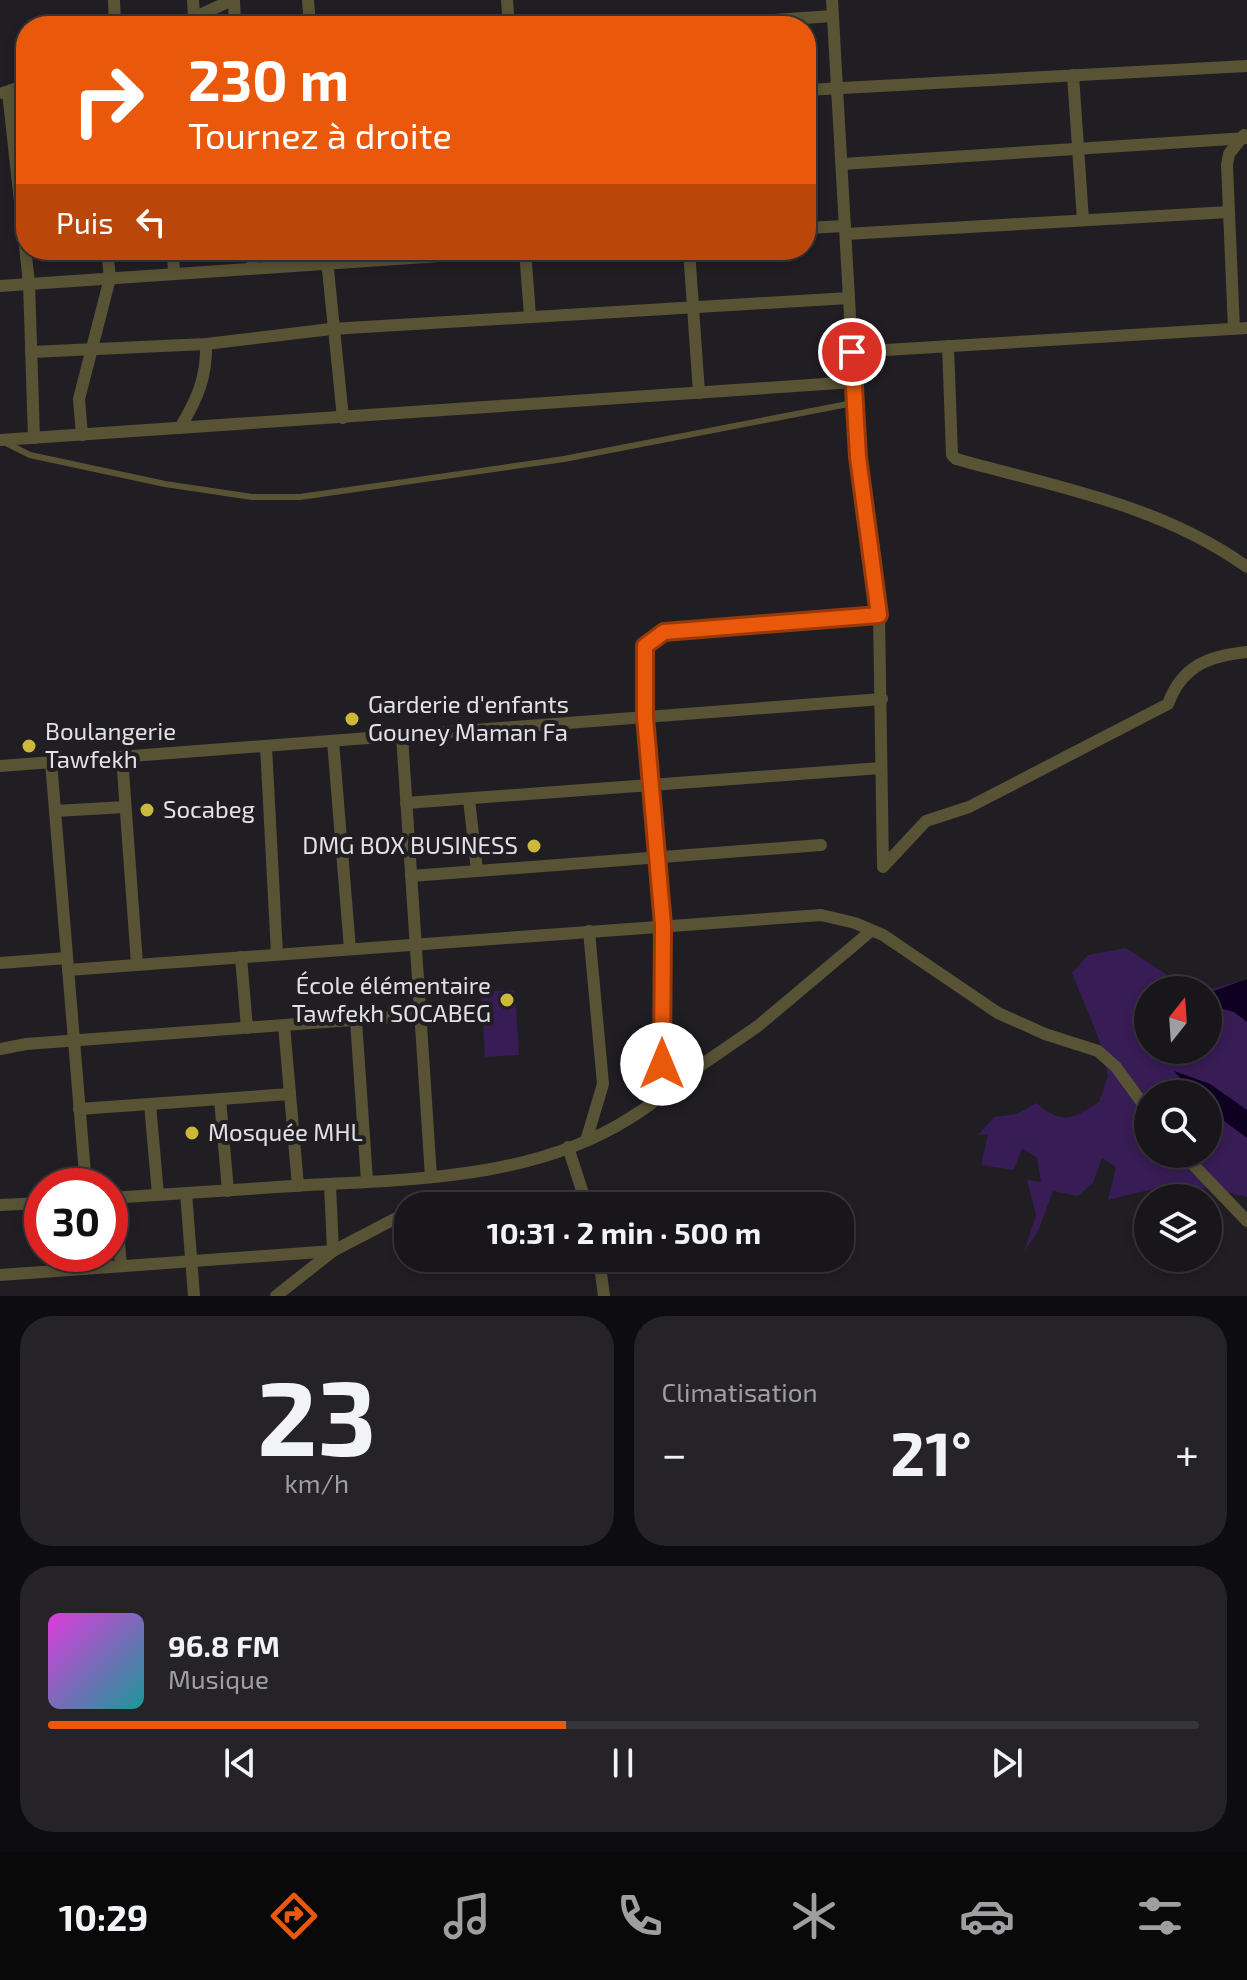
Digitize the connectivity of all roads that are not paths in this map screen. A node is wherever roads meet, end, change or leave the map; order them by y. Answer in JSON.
{"nodes":[{"id":1,"x":233,"y":0,"type":"edge"},
{"id":2,"x":832,"y":0,"type":"edge"},
{"id":3,"x":198,"y":16,"type":"edge"},
{"id":4,"x":833,"y":16,"type":"junction"},
{"id":5,"x":816,"y":17,"type":"edge"},
{"id":6,"x":1247,"y":66,"type":"edge"},
{"id":7,"x":1073,"y":75,"type":"junction"},
{"id":8,"x":837,"y":88,"type":"junction"},
{"id":9,"x":816,"y":89,"type":"edge"},
{"id":10,"x":4,"y":93,"type":"edge"},
{"id":11,"x":1244,"y":136,"type":"edge"},
{"id":12,"x":1078,"y":149,"type":"junction"},
{"id":13,"x":842,"y":164,"type":"junction"},
{"id":14,"x":16,"y":184,"type":"edge"},
{"id":15,"x":1229,"y":212,"type":"junction"},
{"id":16,"x":1083,"y":220,"type":"junction"},
{"id":17,"x":816,"y":229,"type":"edge"},
{"id":18,"x":845,"y":230,"type":"junction"},
{"id":19,"x":26,"y":260,"type":"edge"},
{"id":20,"x":108,"y":260,"type":"edge"},
{"id":21,"x":173,"y":260,"type":"edge"},
{"id":22,"x":253,"y":260,"type":"edge"},
{"id":23,"x":302,"y":260,"type":"edge"},
{"id":24,"x":326,"y":260,"type":"edge"},
{"id":25,"x":527,"y":260,"type":"edge"},
{"id":26,"x":690,"y":260,"type":"edge"},
{"id":27,"x":253,"y":268,"type":"junction"},
{"id":28,"x":174,"y":273,"type":"junction"},
{"id":29,"x":110,"y":278,"type":"junction"},
{"id":30,"x":29,"y":283,"type":"junction"},
{"id":31,"x":0,"y":286,"type":"edge"},
{"id":32,"x":849,"y":298,"type":"junction"},
{"id":33,"x":693,"y":306,"type":"junction"},
{"id":34,"x":530,"y":316,"type":"junction"},
{"id":35,"x":331,"y":329,"type":"junction"},
{"id":36,"x":1240,"y":329,"type":"edge"},
{"id":37,"x":206,"y":344,"type":"junction"},
{"id":38,"x":948,"y":346,"type":"junction"},
{"id":39,"x":89,"y":350,"type":"junction"},
{"id":40,"x":31,"y":352,"type":"junction"},
{"id":41,"x":852,"y":352,"type":"junction"},
{"id":42,"x":854,"y":382,"type":"junction"},
{"id":43,"x":699,"y":393,"type":"junction"},
{"id":44,"x":855,"y":402,"type":"junction"},
{"id":45,"x":343,"y":418,"type":"junction"},
{"id":46,"x":180,"y":428,"type":"junction"},
{"id":47,"x":82,"y":435,"type":"junction"},
{"id":48,"x":34,"y":438,"type":"junction"},
{"id":49,"x":0,"y":440,"type":"edge"},
{"id":50,"x":1247,"y":567,"type":"edge"},
{"id":51,"x":879,"y":615,"type":"junction"},
{"id":52,"x":1247,"y":652,"type":"edge"},
{"id":53,"x":882,"y":699,"type":"junction"},
{"id":54,"x":645,"y":717,"type":"junction"},
{"id":55,"x":402,"y":736,"type":"junction"},
{"id":56,"x":333,"y":741,"type":"junction"},
{"id":57,"x":266,"y":746,"type":"junction"},
{"id":58,"x":122,"y":757,"type":"junction"},
{"id":59,"x":51,"y":762,"type":"junction"},
{"id":60,"x":0,"y":766,"type":"edge"},
{"id":61,"x":881,"y":768,"type":"junction"},
{"id":62,"x":651,"y":785,"type":"junction"},
{"id":63,"x":469,"y":799,"type":"junction"},
{"id":64,"x":406,"y":803,"type":"junction"},
{"id":65,"x":125,"y":807,"type":"junction"},
{"id":66,"x":55,"y":811,"type":"junction"},
{"id":67,"x":821,"y":845,"type":"dead end"},
{"id":68,"x":657,"y":857,"type":"junction"},
{"id":69,"x":477,"y":871,"type":"junction"},
{"id":70,"x":411,"y":876,"type":"junction"},
{"id":71,"x":663,"y":925,"type":"junction"},
{"id":72,"x":589,"y":931,"type":"junction"},
{"id":73,"x":871,"y":931,"type":"junction"},
{"id":74,"x":416,"y":945,"type":"junction"},
{"id":75,"x":350,"y":949,"type":"junction"},
{"id":76,"x":277,"y":954,"type":"junction"},
{"id":77,"x":241,"y":957,"type":"junction"},
{"id":78,"x":0,"y":963,"type":"edge"},
{"id":79,"x":68,"y":964,"type":"junction"},
{"id":80,"x":137,"y":964,"type":"junction"},
{"id":81,"x":420,"y":1015,"type":"junction"},
{"id":82,"x":356,"y":1020,"type":"junction"},
{"id":83,"x":284,"y":1025,"type":"junction"},
{"id":84,"x":247,"y":1028,"type":"junction"},
{"id":85,"x":74,"y":1041,"type":"junction"},
{"id":86,"x":0,"y":1049,"type":"edge"},
{"id":87,"x":662,"y":1092,"type":"junction"},
{"id":88,"x":1134,"y":1092,"type":"edge"},
{"id":89,"x":290,"y":1094,"type":"junction"},
{"id":90,"x":220,"y":1099,"type":"junction"},
{"id":91,"x":150,"y":1104,"type":"junction"},
{"id":92,"x":79,"y":1109,"type":"junction"},
{"id":93,"x":586,"y":1141,"type":"junction"},
{"id":94,"x":568,"y":1147,"type":"junction"},
{"id":95,"x":84,"y":1168,"type":"edge"},
{"id":96,"x":1196,"y":1168,"type":"edge"},
{"id":97,"x":431,"y":1177,"type":"junction"},
{"id":98,"x":367,"y":1181,"type":"junction"},
{"id":99,"x":330,"y":1184,"type":"junction"},
{"id":100,"x":298,"y":1186,"type":"junction"},
{"id":101,"x":228,"y":1191,"type":"junction"},
{"id":102,"x":582,"y":1192,"type":"edge"},
{"id":103,"x":186,"y":1193,"type":"junction"},
{"id":104,"x":158,"y":1195,"type":"junction"},
{"id":105,"x":128,"y":1197,"type":"edge"},
{"id":106,"x":24,"y":1204,"type":"edge"},
{"id":107,"x":0,"y":1205,"type":"edge"},
{"id":108,"x":394,"y":1219,"type":"edge"},
{"id":109,"x":1247,"y":1221,"type":"edge"},
{"id":110,"x":333,"y":1251,"type":"junction"},
{"id":111,"x":191,"y":1261,"type":"junction"},
{"id":112,"x":128,"y":1266,"type":"edge"},
{"id":113,"x":40,"y":1272,"type":"edge"},
{"id":114,"x":601,"y":1272,"type":"edge"},
{"id":115,"x":0,"y":1275,"type":"edge"},
{"id":116,"x":194,"y":1296,"type":"edge"},
{"id":117,"x":276,"y":1296,"type":"edge"},
{"id":118,"x":604,"y":1296,"type":"edge"}],
"edges":[{"from":1,"to":3,"type":"street"},
{"from":2,"to":4,"type":"street"},
{"from":4,"to":5,"type":"street"},
{"from":4,"to":8,"type":"street"},
{"from":6,"to":7,"type":"street"},
{"from":7,"to":8,"type":"street"},
{"from":7,"to":12,"type":"street"},
{"from":8,"to":9,"type":"street"},
{"from":8,"to":13,"type":"street"},
{"from":10,"to":14,"type":"street"},
{"from":11,"to":12,"type":"street"},
{"from":11,"to":15,"type":"street"},
{"from":12,"to":13,"type":"street"},
{"from":12,"to":16,"type":"street"},
{"from":13,"to":18,"type":"street"},
{"from":15,"to":16,"type":"street"},
{"from":15,"to":36,"type":"street"},
{"from":16,"to":18,"type":"street"},
{"from":17,"to":18,"type":"street"},
{"from":18,"to":32,"type":"street"},
{"from":19,"to":30,"type":"street"},
{"from":20,"to":29,"type":"street"},
{"from":21,"to":28,"type":"street"},
{"from":22,"to":27,"type":"street"},
{"from":23,"to":27,"type":"street"},
{"from":24,"to":35,"type":"street"},
{"from":25,"to":34,"type":"street"},
{"from":26,"to":33,"type":"street"},
{"from":27,"to":28,"type":"street"},
{"from":28,"to":29,"type":"street"},
{"from":29,"to":30,"type":"street"},
{"from":29,"to":39,"type":"street"},
{"from":30,"to":31,"type":"street"},
{"from":30,"to":40,"type":"street"},
{"from":32,"to":33,"type":"street"},
{"from":32,"to":41,"type":"street"},
{"from":33,"to":34,"type":"street"},
{"from":33,"to":43,"type":"street"},
{"from":34,"to":35,"type":"street"},
{"from":35,"to":37,"type":"street"},
{"from":35,"to":45,"type":"street"},
{"from":36,"to":38,"type":"street"},
{"from":37,"to":39,"type":"street"},
{"from":37,"to":46,"type":"street"},
{"from":38,"to":41,"type":"street"},
{"from":38,"to":50,"type":"street"},
{"from":39,"to":40,"type":"street"},
{"from":39,"to":47,"type":"street"},
{"from":40,"to":48,"type":"street"},
{"from":41,"to":42,"type":"street"},
{"from":42,"to":43,"type":"street"},
{"from":42,"to":44,"type":"street"},
{"from":43,"to":45,"type":"street"},
{"from":44,"to":49,"type":"lane"},
{"from":44,"to":51,"type":"street"},
{"from":45,"to":46,"type":"street"},
{"from":46,"to":47,"type":"street"},
{"from":47,"to":48,"type":"street"},
{"from":48,"to":49,"type":"street"},
{"from":51,"to":53,"type":"street"},
{"from":51,"to":54,"type":"street"},
{"from":52,"to":61,"type":"street"},
{"from":53,"to":54,"type":"street"},
{"from":53,"to":61,"type":"street"},
{"from":54,"to":55,"type":"street"},
{"from":54,"to":62,"type":"street"},
{"from":55,"to":56,"type":"street"},
{"from":55,"to":64,"type":"street"},
{"from":56,"to":57,"type":"street"},
{"from":56,"to":75,"type":"street"},
{"from":57,"to":58,"type":"street"},
{"from":57,"to":76,"type":"street"},
{"from":58,"to":59,"type":"street"},
{"from":58,"to":65,"type":"street"},
{"from":59,"to":60,"type":"street"},
{"from":59,"to":66,"type":"street"},
{"from":61,"to":62,"type":"street"},
{"from":62,"to":63,"type":"street"},
{"from":62,"to":68,"type":"street"},
{"from":63,"to":64,"type":"street"},
{"from":63,"to":69,"type":"street"},
{"from":64,"to":70,"type":"street"},
{"from":65,"to":66,"type":"street"},
{"from":65,"to":80,"type":"street"},
{"from":66,"to":79,"type":"street"},
{"from":67,"to":68,"type":"street"},
{"from":68,"to":69,"type":"street"},
{"from":68,"to":71,"type":"street"},
{"from":69,"to":70,"type":"street"},
{"from":70,"to":74,"type":"street"},
{"from":71,"to":72,"type":"street"},
{"from":71,"to":73,"type":"street"},
{"from":71,"to":87,"type":"street"},
{"from":72,"to":74,"type":"street"},
{"from":72,"to":93,"type":"street"},
{"from":73,"to":87,"type":"street"},
{"from":73,"to":88,"type":"street"},
{"from":74,"to":75,"type":"street"},
{"from":74,"to":81,"type":"street"},
{"from":75,"to":76,"type":"street"},
{"from":76,"to":77,"type":"street"},
{"from":77,"to":80,"type":"street"},
{"from":77,"to":84,"type":"street"},
{"from":78,"to":79,"type":"street"},
{"from":79,"to":80,"type":"street"},
{"from":79,"to":85,"type":"street"},
{"from":81,"to":82,"type":"street"},
{"from":81,"to":97,"type":"street"},
{"from":82,"to":83,"type":"street"},
{"from":82,"to":98,"type":"street"},
{"from":83,"to":84,"type":"street"},
{"from":83,"to":89,"type":"street"},
{"from":84,"to":85,"type":"street"},
{"from":85,"to":86,"type":"street"},
{"from":85,"to":92,"type":"street"},
{"from":87,"to":93,"type":"street"},
{"from":89,"to":90,"type":"street"},
{"from":89,"to":100,"type":"street"},
{"from":90,"to":91,"type":"street"},
{"from":90,"to":101,"type":"street"},
{"from":91,"to":92,"type":"street"},
{"from":91,"to":104,"type":"street"},
{"from":92,"to":95,"type":"street"},
{"from":93,"to":94,"type":"street"},
{"from":94,"to":97,"type":"street"},
{"from":94,"to":102,"type":"street"},
{"from":96,"to":109,"type":"street"},
{"from":97,"to":98,"type":"street"},
{"from":98,"to":99,"type":"street"},
{"from":99,"to":100,"type":"street"},
{"from":99,"to":110,"type":"street"},
{"from":100,"to":101,"type":"street"},
{"from":101,"to":103,"type":"street"},
{"from":103,"to":104,"type":"street"},
{"from":103,"to":111,"type":"street"},
{"from":104,"to":105,"type":"street"},
{"from":106,"to":107,"type":"street"},
{"from":108,"to":110,"type":"street"},
{"from":110,"to":111,"type":"street"},
{"from":110,"to":117,"type":"street"},
{"from":111,"to":112,"type":"street"},
{"from":111,"to":116,"type":"street"},
{"from":113,"to":115,"type":"street"},
{"from":114,"to":118,"type":"street"}]}
